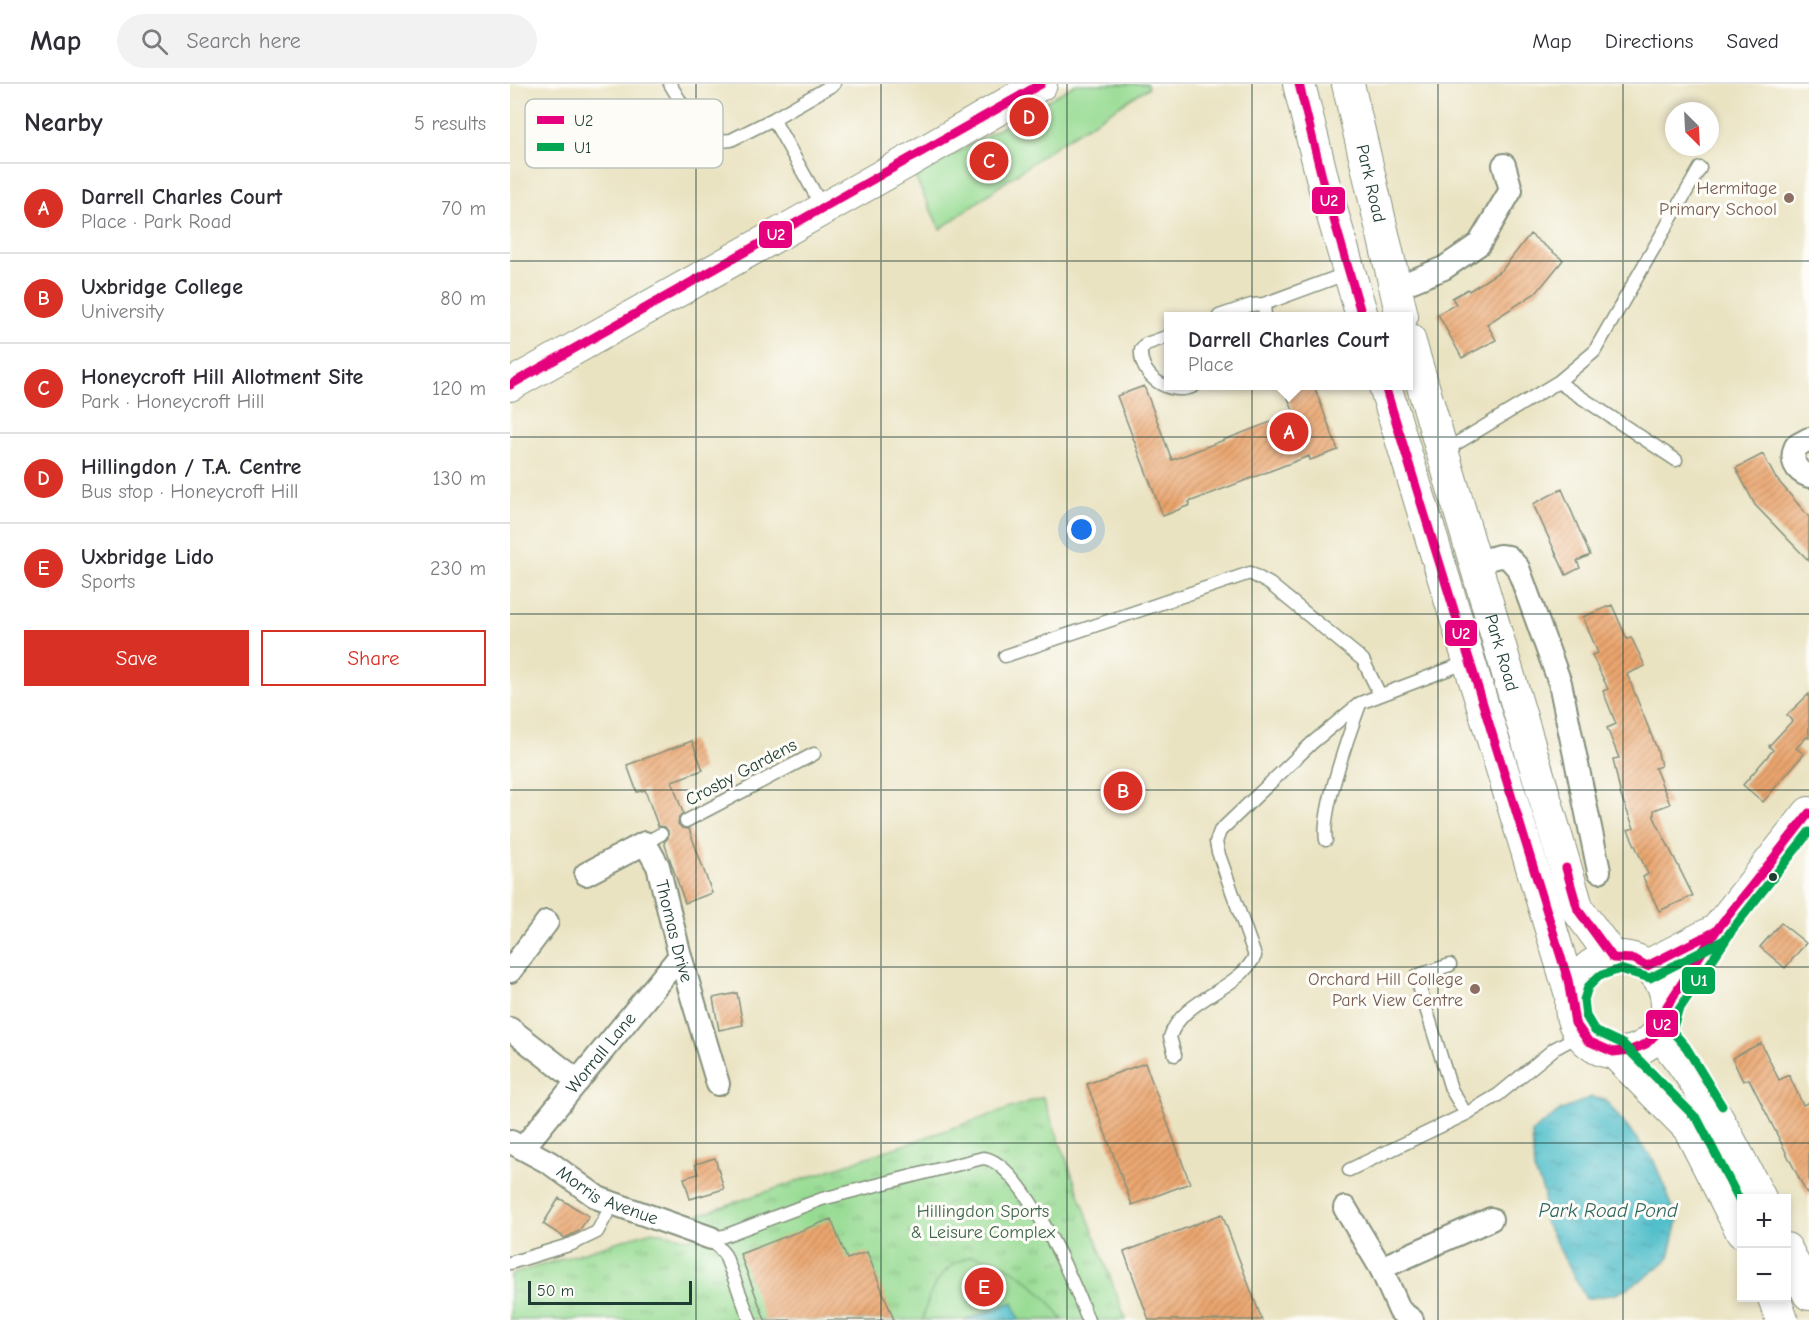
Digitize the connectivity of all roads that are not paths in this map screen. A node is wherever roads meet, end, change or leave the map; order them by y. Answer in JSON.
{"nodes":[{"id":1,"x":670,"y":84,"type":"edge"},
{"id":2,"x":834,"y":84,"type":"edge"},
{"id":3,"x":1041,"y":84,"type":"edge"},
{"id":4,"x":1299,"y":84,"type":"edge"},
{"id":5,"x":1348,"y":84,"type":"edge"},
{"id":6,"x":817,"y":88,"type":"edge"},
{"id":7,"x":679,"y":99,"type":"edge"},
{"id":8,"x":773,"y":118,"type":"junction"},
{"id":9,"x":723,"y":141,"type":"edge"},
{"id":10,"x":1504,"y":165,"type":"dead end"},
{"id":11,"x":1700,"y":168,"type":"dead end"},
{"id":12,"x":824,"y":209,"type":"junction"},
{"id":13,"x":1348,"y":273,"type":"junction"},
{"id":14,"x":1399,"y":302,"type":"edge"},
{"id":15,"x":1264,"y":310,"type":"edge"},
{"id":16,"x":1231,"y":312,"type":"edge"},
{"id":17,"x":1361,"y":312,"type":"edge"},
{"id":18,"x":1164,"y":338,"type":"edge"},
{"id":19,"x":1413,"y":352,"type":"edge"},
{"id":20,"x":1558,"y":382,"type":"junction"},
{"id":21,"x":510,"y":385,"type":"edge"},
{"id":22,"x":1164,"y":386,"type":"edge"},
{"id":23,"x":1386,"y":390,"type":"edge"},
{"id":24,"x":1809,"y":439,"type":"edge"},
{"id":25,"x":1443,"y":452,"type":"junction"},
{"id":26,"x":1676,"y":460,"type":"dead end"},
{"id":27,"x":1809,"y":476,"type":"edge"},
{"id":28,"x":1475,"y":563,"type":"junction"},
{"id":29,"x":1005,"y":656,"type":"dead end"},
{"id":30,"x":1470,"y":661,"type":"junction"},
{"id":31,"x":1380,"y":695,"type":"junction"},
{"id":32,"x":1360,"y":703,"type":"junction"},
{"id":33,"x":814,"y":754,"type":"dead end"},
{"id":34,"x":1809,"y":813,"type":"edge"},
{"id":35,"x":686,"y":821,"type":"dead end"},
{"id":36,"x":1326,"y":840,"type":"dead end"},
{"id":37,"x":1599,"y":871,"type":"dead end"},
{"id":38,"x":586,"y":874,"type":"dead end"},
{"id":39,"x":547,"y":922,"type":"dead end"},
{"id":40,"x":1716,"y":931,"type":"junction"},
{"id":41,"x":680,"y":956,"type":"junction"},
{"id":42,"x":1613,"y":958,"type":"junction"},
{"id":43,"x":1450,"y":965,"type":"dead end"},
{"id":44,"x":1647,"y":966,"type":"junction"},
{"id":45,"x":510,"y":971,"type":"edge"},
{"id":46,"x":1572,"y":998,"type":"junction"},
{"id":47,"x":1662,"y":1019,"type":"junction"},
{"id":48,"x":510,"y":1029,"type":"edge"},
{"id":49,"x":1581,"y":1034,"type":"junction"},
{"id":50,"x":1614,"y":1052,"type":"junction"},
{"id":51,"x":1175,"y":1054,"type":"dead end"},
{"id":52,"x":578,"y":1081,"type":"junction"},
{"id":53,"x":718,"y":1084,"type":"dead end"},
{"id":54,"x":1466,"y":1114,"type":"junction"},
{"id":55,"x":516,"y":1145,"type":"edge"},
{"id":56,"x":1350,"y":1170,"type":"dead end"},
{"id":57,"x":1758,"y":1194,"type":"edge"},
{"id":58,"x":613,"y":1203,"type":"junction"},
{"id":59,"x":1346,"y":1208,"type":"dead end"},
{"id":60,"x":1491,"y":1219,"type":"dead end"},
{"id":61,"x":1737,"y":1222,"type":"edge"},
{"id":62,"x":711,"y":1238,"type":"junction"},
{"id":63,"x":1791,"y":1259,"type":"edge"},
{"id":64,"x":510,"y":1263,"type":"edge"},
{"id":65,"x":1382,"y":1268,"type":"junction"},
{"id":66,"x":1809,"y":1294,"type":"edge"},
{"id":67,"x":1775,"y":1302,"type":"edge"},
{"id":68,"x":750,"y":1320,"type":"edge"},
{"id":69,"x":1088,"y":1320,"type":"edge"},
{"id":70,"x":1413,"y":1320,"type":"edge"},
{"id":71,"x":1782,"y":1320,"type":"edge"}],
"edges":[{"from":1,"to":7,"type":"lane"},
{"from":2,"to":6,"type":"lane"},
{"from":3,"to":12,"type":"main road"},
{"from":4,"to":13,"type":"main road"},
{"from":5,"to":14,"type":"main road","name":"Park Road"},
{"from":6,"to":8,"type":"lane"},
{"from":8,"to":9,"type":"lane"},
{"from":8,"to":12,"type":"lane"},
{"from":10,"to":14,"type":"street"},
{"from":11,"to":20,"type":"lane"},
{"from":12,"to":21,"type":"main road"},
{"from":13,"to":15,"type":"lane"},
{"from":13,"to":17,"type":"main road"},
{"from":15,"to":16,"type":"lane"},
{"from":18,"to":22,"type":"lane"},
{"from":19,"to":25,"type":"main road","name":"Park Road"},
{"from":20,"to":25,"type":"lane"},
{"from":20,"to":26,"type":"lane"},
{"from":23,"to":30,"type":"main road","name":"Park Road"},
{"from":24,"to":27,"type":"street"},
{"from":25,"to":28,"type":"main road","name":"Park Road"},
{"from":28,"to":37,"type":"street"},
{"from":28,"to":42,"type":"main road","name":"Park Road"},
{"from":29,"to":31,"type":"lane"},
{"from":30,"to":31,"type":"lane"},
{"from":30,"to":46,"type":"main road","name":"Park Road"},
{"from":31,"to":32,"type":"lane"},
{"from":32,"to":36,"type":"lane"},
{"from":32,"to":51,"type":"lane"},
{"from":33,"to":35,"type":"lane","name":"Crosby Gardens"},
{"from":34,"to":40,"type":"main road"},
{"from":38,"to":41,"type":"street","name":"Thomas Drive"},
{"from":39,"to":45,"type":"street"},
{"from":40,"to":44,"type":"main road"},
{"from":40,"to":47,"type":"main road"},
{"from":41,"to":52,"type":"street","name":"Worrall Lane"},
{"from":41,"to":53,"type":"street","name":"Thomas Drive"},
{"from":42,"to":44,"type":"main road"},
{"from":42,"to":46,"type":"main road"},
{"from":43,"to":54,"type":"lane"},
{"from":44,"to":47,"type":"main road"},
{"from":46,"to":49,"type":"main road"},
{"from":47,"to":50,"type":"main road"},
{"from":47,"to":57,"type":"main road"},
{"from":48,"to":52,"type":"street"},
{"from":49,"to":50,"type":"main road"},
{"from":49,"to":54,"type":"lane"},
{"from":50,"to":61,"type":"main road"},
{"from":52,"to":55,"type":"street","name":"Worrall Lane"},
{"from":54,"to":56,"type":"lane"},
{"from":55,"to":58,"type":"street","name":"Morris Avenue"},
{"from":58,"to":62,"type":"street","name":"Morris Avenue"},
{"from":58,"to":64,"type":"lane"},
{"from":59,"to":65,"type":"street"},
{"from":60,"to":65,"type":"street"},
{"from":62,"to":68,"type":"lane"},
{"from":62,"to":69,"type":"lane"},
{"from":63,"to":66,"type":"main road"},
{"from":65,"to":70,"type":"street"},
{"from":67,"to":71,"type":"main road"}]}
